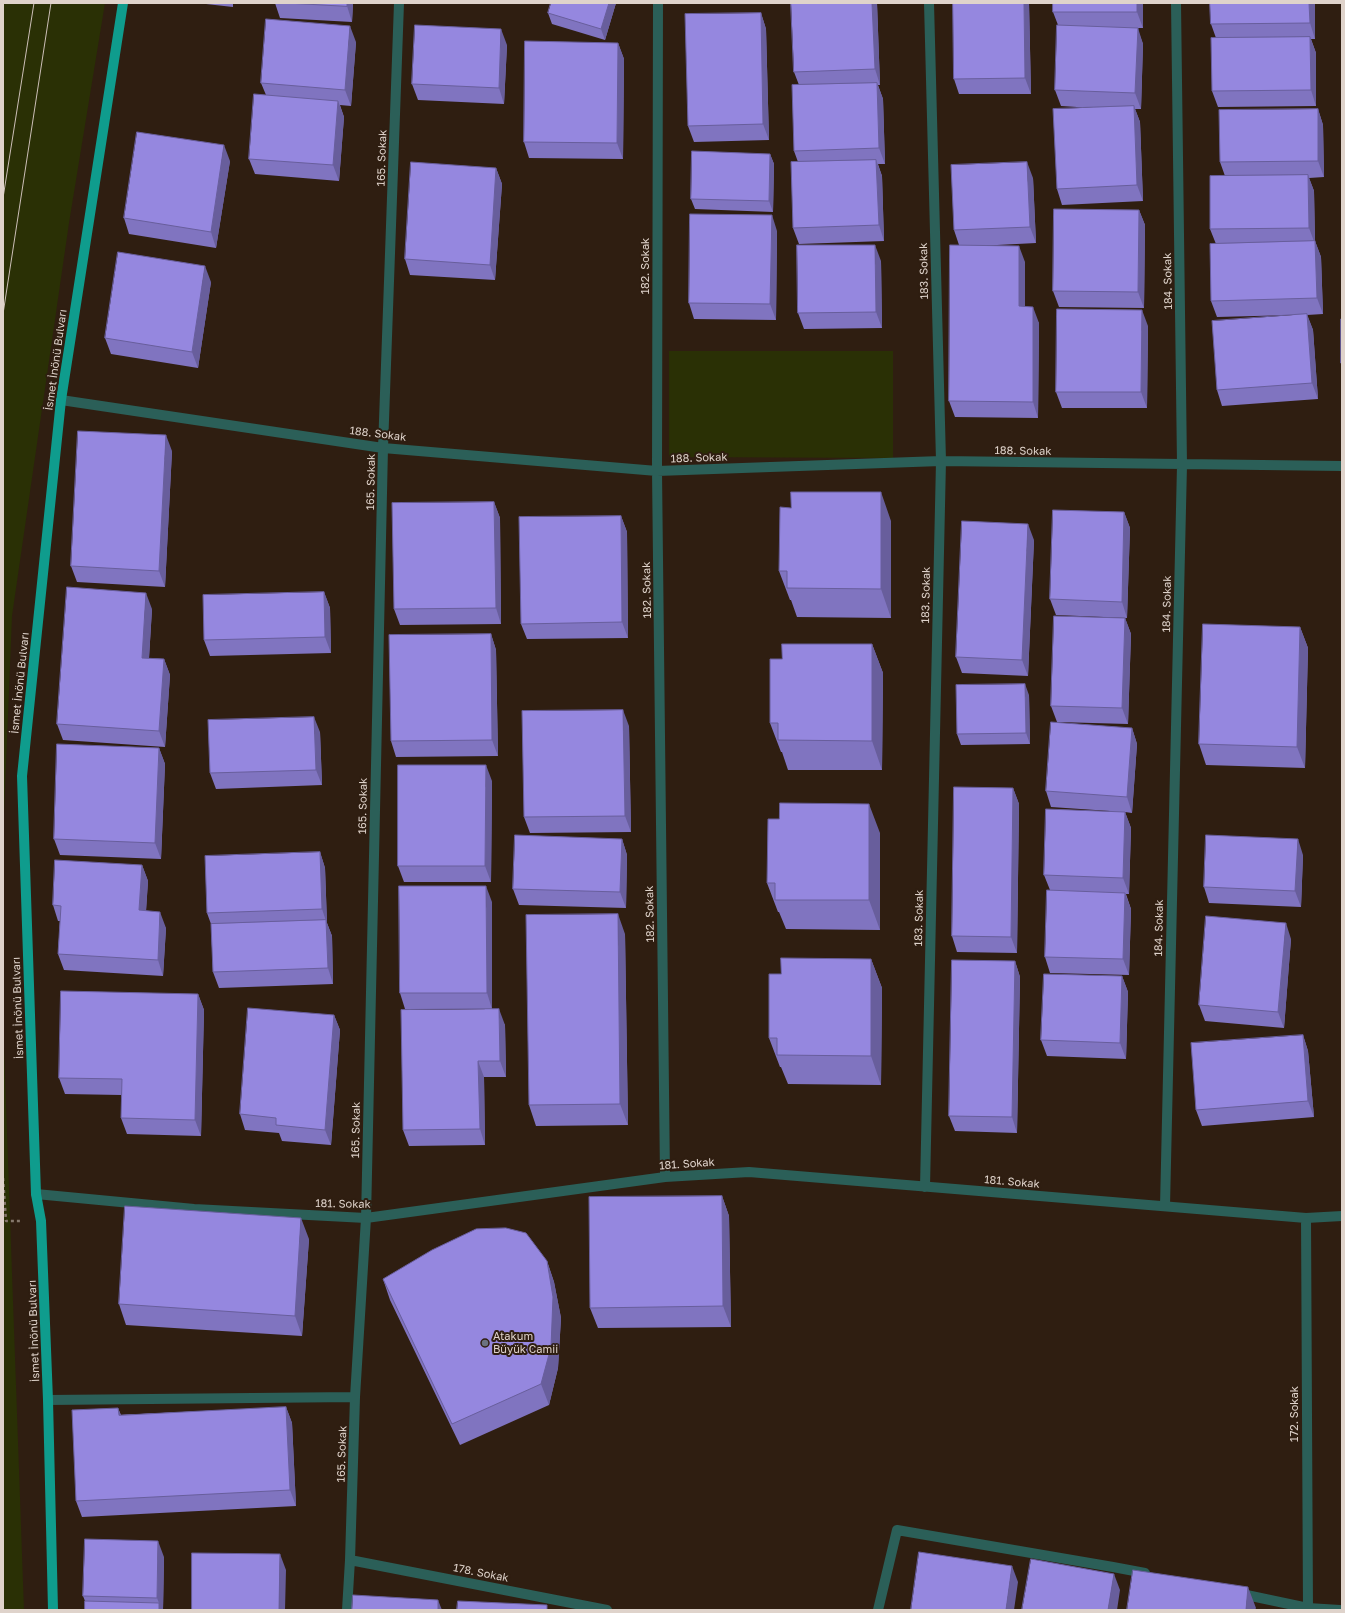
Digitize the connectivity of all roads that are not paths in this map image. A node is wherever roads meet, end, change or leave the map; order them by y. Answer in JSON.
{"nodes":[{"id":1,"x":123,"y":3,"type":"edge"},
{"id":2,"x":400,"y":3,"type":"edge"},
{"id":3,"x":658,"y":3,"type":"edge"},
{"id":4,"x":929,"y":3,"type":"edge"},
{"id":5,"x":1176,"y":3,"type":"edge"},
{"id":6,"x":61,"y":400,"type":"junction"},
{"id":7,"x":383,"y":448,"type":"junction"},
{"id":8,"x":941,"y":462,"type":"junction"},
{"id":9,"x":1182,"y":465,"type":"junction"},
{"id":10,"x":1342,"y":466,"type":"edge"},
{"id":11,"x":657,"y":471,"type":"junction"},
{"id":12,"x":665,"y":1177,"type":"junction"},
{"id":13,"x":925,"y":1187,"type":"junction"},
{"id":14,"x":36,"y":1194,"type":"junction"},
{"id":15,"x":1165,"y":1206,"type":"junction"},
{"id":16,"x":1342,"y":1216,"type":"edge"},
{"id":17,"x":366,"y":1218,"type":"junction"},
{"id":18,"x":1306,"y":1218,"type":"junction"},
{"id":19,"x":355,"y":1397,"type":"junction"},
{"id":20,"x":48,"y":1400,"type":"junction"},
{"id":21,"x":350,"y":1560,"type":"junction"},
{"id":22,"x":1152,"y":1575,"type":"edge"},
{"id":23,"x":1230,"y":1591,"type":"edge"},
{"id":24,"x":1308,"y":1609,"type":"edge"},
{"id":25,"x":53,"y":1610,"type":"edge"},
{"id":26,"x":347,"y":1610,"type":"edge"},
{"id":27,"x":607,"y":1610,"type":"edge"},
{"id":28,"x":878,"y":1610,"type":"edge"},
{"id":29,"x":1340,"y":1610,"type":"edge"}],
"edges":[{"from":1,"to":6,"type":"main road","name":"İsmet İnönü Bulvarı"},
{"from":2,"to":7,"type":"street","name":"165. Sokak"},
{"from":3,"to":11,"type":"street","name":"182. Sokak"},
{"from":4,"to":8,"type":"street","name":"183. Sokak"},
{"from":5,"to":9,"type":"street","name":"184. Sokak"},
{"from":6,"to":7,"type":"street","name":"188. Sokak"},
{"from":6,"to":14,"type":"main road","name":"İsmet İnönü Bulvarı"},
{"from":7,"to":11,"type":"street","name":"188. Sokak"},
{"from":7,"to":17,"type":"street","name":"165. Sokak"},
{"from":8,"to":9,"type":"street","name":"188. Sokak"},
{"from":8,"to":11,"type":"street","name":"188. Sokak"},
{"from":8,"to":13,"type":"street","name":"183. Sokak"},
{"from":9,"to":10,"type":"street","name":"188. Sokak"},
{"from":9,"to":15,"type":"street","name":"184. Sokak"},
{"from":11,"to":12,"type":"street","name":"182. Sokak"},
{"from":12,"to":13,"type":"street","name":"181. Sokak"},
{"from":12,"to":17,"type":"street","name":"181. Sokak"},
{"from":13,"to":15,"type":"street","name":"181. Sokak"},
{"from":14,"to":17,"type":"street","name":"181. Sokak"},
{"from":14,"to":20,"type":"main road","name":"İsmet İnönü Bulvarı"},
{"from":15,"to":18,"type":"street","name":"181. Sokak"},
{"from":16,"to":18,"type":"street","name":"181. Sokak"},
{"from":17,"to":19,"type":"street","name":"165. Sokak"},
{"from":18,"to":24,"type":"street","name":"172. Sokak"},
{"from":19,"to":20,"type":"street"},
{"from":19,"to":21,"type":"street","name":"165. Sokak"},
{"from":20,"to":25,"type":"main road","name":"İsmet İnönü Bulvarı"},
{"from":21,"to":26,"type":"street","name":"165. Sokak"},
{"from":21,"to":27,"type":"street","name":"178. Sokak"},
{"from":22,"to":28,"type":"street"},
{"from":23,"to":24,"type":"street"},
{"from":24,"to":29,"type":"street"}]}
